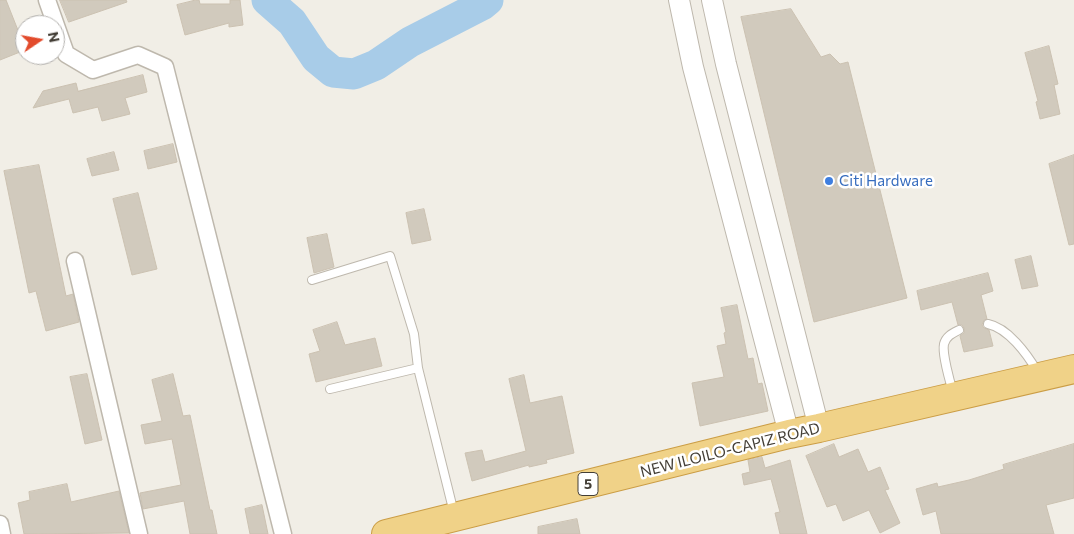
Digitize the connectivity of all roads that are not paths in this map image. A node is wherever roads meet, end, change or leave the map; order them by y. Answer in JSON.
{"nodes":[{"id":1,"x":47,"y":0,"type":"edge"},
{"id":2,"x":679,"y":0,"type":"edge"},
{"id":3,"x":712,"y":0,"type":"edge"},
{"id":4,"x":76,"y":261,"type":"dead end"},
{"id":5,"x":312,"y":280,"type":"dead end"},
{"id":6,"x":988,"y":324,"type":"dead end"},
{"id":7,"x":959,"y":330,"type":"dead end"},
{"id":8,"x":418,"y":368,"type":"junction"},
{"id":9,"x":1074,"y":369,"type":"edge"},
{"id":10,"x":1040,"y":377,"type":"junction"},
{"id":11,"x":330,"y":389,"type":"dead end"},
{"id":12,"x":954,"y":397,"type":"junction"},
{"id":13,"x":819,"y":428,"type":"junction"},
{"id":14,"x":789,"y":434,"type":"junction"},
{"id":15,"x":455,"y":517,"type":"junction"},
{"id":16,"x":0,"y":524,"type":"edge"},
{"id":17,"x":2,"y":534,"type":"edge"},
{"id":18,"x":139,"y":534,"type":"edge"},
{"id":19,"x":283,"y":534,"type":"edge"},
{"id":20,"x":386,"y":534,"type":"edge"}],
"edges":[{"from":1,"to":19,"type":"street"},
{"from":2,"to":14,"type":"street"},
{"from":3,"to":13,"type":"street"},
{"from":4,"to":18,"type":"street"},
{"from":5,"to":8,"type":"lane"},
{"from":6,"to":10,"type":"lane"},
{"from":7,"to":12,"type":"lane"},
{"from":8,"to":11,"type":"lane"},
{"from":8,"to":15,"type":"lane"},
{"from":9,"to":10,"type":"highway","name":"NEW ILOILO-CAPIZ ROAD","number":"5"},
{"from":10,"to":12,"type":"highway","name":"NEW ILOILO-CAPIZ ROAD","number":"5"},
{"from":12,"to":13,"type":"highway","name":"NEW ILOILO-CAPIZ ROAD","number":"5"},
{"from":13,"to":14,"type":"highway","name":"NEW ILOILO-CAPIZ ROAD","number":"5"},
{"from":14,"to":15,"type":"highway","name":"NEW ILOILO-CAPIZ ROAD","number":"5"},
{"from":15,"to":20,"type":"highway","name":"NEW ILOILO-CAPIZ ROAD","number":"5"},
{"from":16,"to":17,"type":"street"}]}
